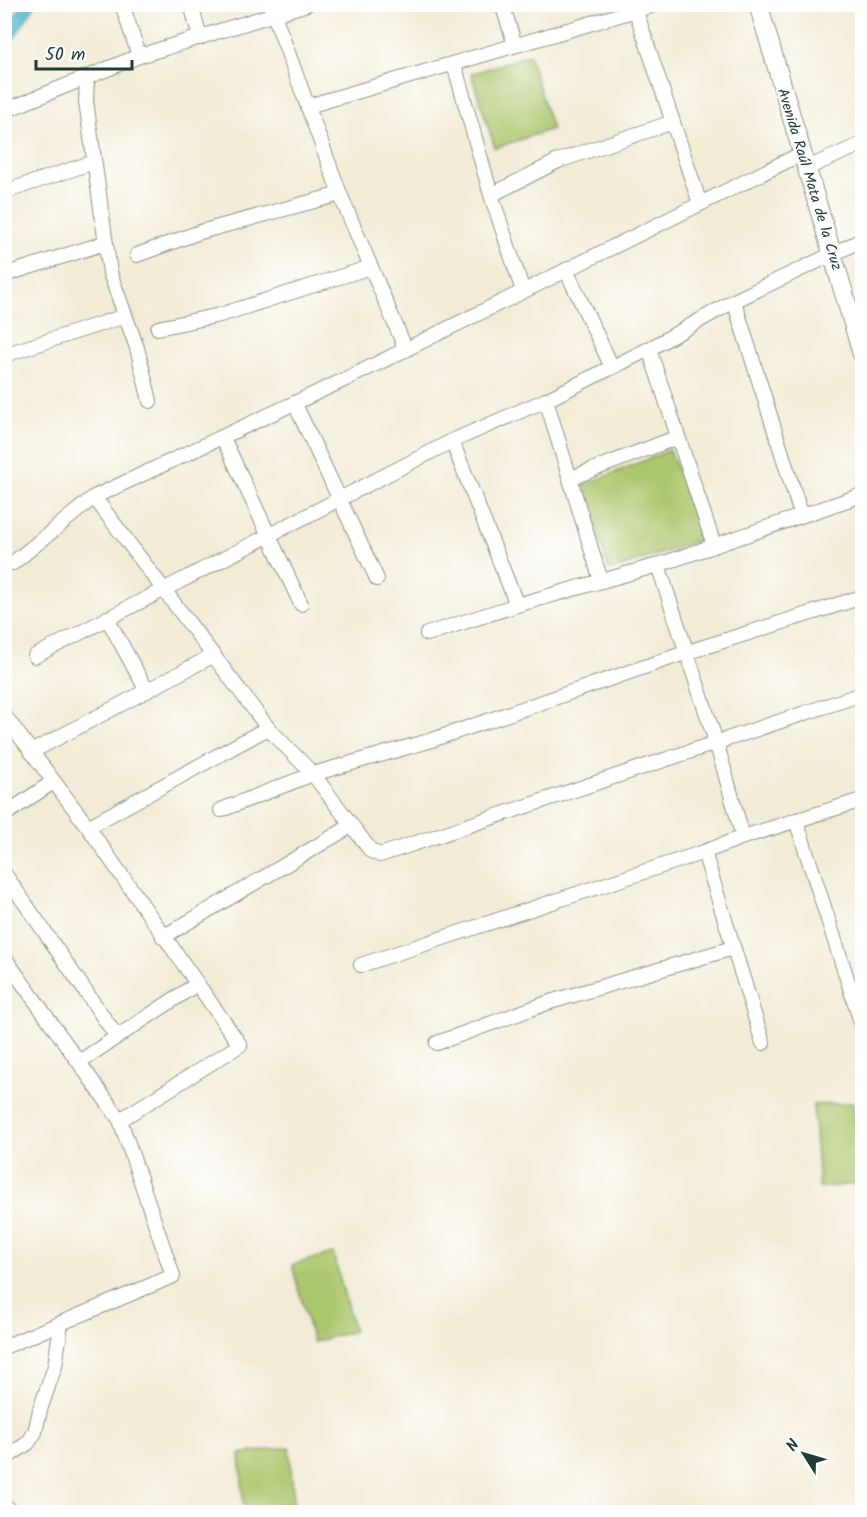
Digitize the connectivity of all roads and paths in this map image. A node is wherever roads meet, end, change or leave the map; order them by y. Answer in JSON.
{"nodes":[{"id":1,"x":7,"y":4,"type":"edge"},
{"id":2,"x":122,"y":4,"type":"edge"},
{"id":3,"x":191,"y":4,"type":"edge"},
{"id":4,"x":307,"y":4,"type":"edge"},
{"id":5,"x":502,"y":4,"type":"edge"},
{"id":6,"x":657,"y":4,"type":"edge"},
{"id":7,"x":758,"y":4,"type":"edge"},
{"id":8,"x":4,"y":9,"type":"edge"},
{"id":9,"x":272,"y":10,"type":"edge"},
{"id":10,"x":636,"y":11,"type":"junction"},
{"id":11,"x":200,"y":38,"type":"junction"},
{"id":12,"x":515,"y":45,"type":"junction"},
{"id":13,"x":139,"y":56,"type":"junction"},
{"id":14,"x":454,"y":64,"type":"junction"},
{"id":15,"x":87,"y":77,"type":"junction"},
{"id":16,"x":308,"y":106,"type":"junction"},
{"id":17,"x":4,"y":111,"type":"edge"},
{"id":18,"x":673,"y":122,"type":"junction"},
{"id":19,"x":862,"y":144,"type":"edge"},
{"id":20,"x":805,"y":160,"type":"junction"},
{"id":21,"x":94,"y":162,"type":"junction"},
{"id":22,"x":4,"y":192,"type":"edge"},
{"id":23,"x":340,"y":194,"type":"junction"},
{"id":24,"x":490,"y":195,"type":"junction"},
{"id":25,"x":700,"y":204,"type":"junction"},
{"id":26,"x":862,"y":240,"type":"edge"},
{"id":27,"x":105,"y":243,"type":"junction"},
{"id":28,"x":833,"y":253,"type":"junction"},
{"id":29,"x":137,"y":255,"type":"dead end"},
{"id":30,"x":371,"y":267,"type":"junction"},
{"id":31,"x":566,"y":270,"type":"junction"},
{"id":32,"x":4,"y":275,"type":"edge"},
{"id":33,"x":523,"y":291,"type":"junction"},
{"id":34,"x":734,"y":301,"type":"junction"},
{"id":35,"x":125,"y":316,"type":"junction"},
{"id":36,"x":158,"y":328,"type":"dead end"},
{"id":37,"x":649,"y":349,"type":"junction"},
{"id":38,"x":406,"y":350,"type":"junction"},
{"id":39,"x":862,"y":354,"type":"edge"},
{"id":40,"x":4,"y":355,"type":"edge"},
{"id":41,"x":611,"y":365,"type":"junction"},
{"id":42,"x":546,"y":400,"type":"junction"},
{"id":43,"x":150,"y":401,"type":"dead end"},
{"id":44,"x":295,"y":404,"type":"junction"},
{"id":45,"x":678,"y":437,"type":"junction"},
{"id":46,"x":223,"y":438,"type":"junction"},
{"id":47,"x":452,"y":441,"type":"junction"},
{"id":48,"x":571,"y":478,"type":"junction"},
{"id":49,"x":862,"y":495,"type":"edge"},
{"id":50,"x":94,"y":497,"type":"junction"},
{"id":51,"x":341,"y":498,"type":"junction"},
{"id":52,"x":801,"y":514,"type":"junction"},
{"id":53,"x":269,"y":535,"type":"junction"},
{"id":54,"x":714,"y":545,"type":"junction"},
{"id":55,"x":13,"y":563,"type":"dead end"},
{"id":56,"x":658,"y":566,"type":"junction"},
{"id":57,"x":377,"y":579,"type":"dead end"},
{"id":58,"x":601,"y":581,"type":"junction"},
{"id":59,"x":164,"y":588,"type":"junction"},
{"id":60,"x":862,"y":597,"type":"edge"},
{"id":61,"x":301,"y":604,"type":"dead end"},
{"id":62,"x":517,"y":605,"type":"junction"},
{"id":63,"x":107,"y":618,"type":"junction"},
{"id":64,"x":427,"y":634,"type":"dead end"},
{"id":65,"x":685,"y":653,"type":"junction"},
{"id":66,"x":214,"y":655,"type":"junction"},
{"id":67,"x":35,"y":656,"type":"dead end"},
{"id":68,"x":147,"y":691,"type":"junction"},
{"id":69,"x":862,"y":694,"type":"edge"},
{"id":70,"x":4,"y":715,"type":"edge"},
{"id":71,"x":268,"y":728,"type":"junction"},
{"id":72,"x":717,"y":745,"type":"junction"},
{"id":73,"x":31,"y":752,"type":"junction"},
{"id":74,"x":313,"y":774,"type":"junction"},
{"id":75,"x":53,"y":782,"type":"junction"},
{"id":76,"x":862,"y":800,"type":"edge"},
{"id":77,"x":221,"y":810,"type":"dead end"},
{"id":78,"x":4,"y":815,"type":"edge"},
{"id":79,"x":796,"y":820,"type":"junction"},
{"id":80,"x":351,"y":826,"type":"junction"},
{"id":81,"x":88,"y":827,"type":"junction"},
{"id":82,"x":743,"y":837,"type":"junction"},
{"id":83,"x":704,"y":852,"type":"junction"},
{"id":84,"x":4,"y":873,"type":"edge"},
{"id":85,"x":163,"y":937,"type":"junction"},
{"id":86,"x":734,"y":948,"type":"junction"},
{"id":87,"x":4,"y":957,"type":"edge"},
{"id":88,"x":361,"y":965,"type":"dead end"},
{"id":89,"x":197,"y":984,"type":"junction"},
{"id":90,"x":862,"y":1025,"type":"edge"},
{"id":91,"x":117,"y":1037,"type":"junction"},
{"id":92,"x":437,"y":1043,"type":"dead end"},
{"id":93,"x":763,"y":1043,"type":"dead end"},
{"id":94,"x":79,"y":1062,"type":"junction"},
{"id":95,"x":120,"y":1120,"type":"junction"},
{"id":96,"x":61,"y":1324,"type":"junction"},
{"id":97,"x":4,"y":1347,"type":"edge"},
{"id":98,"x":4,"y":1459,"type":"edge"},
{"id":99,"x":4,"y":1505,"type":"edge"},
{"id":100,"x":13,"y":1512,"type":"edge"}],
"edges":[{"from":1,"to":8,"type":"street"},
{"from":2,"to":13,"type":"street"},
{"from":3,"to":11,"type":"street"},
{"from":4,"to":9,"type":"street"},
{"from":5,"to":12,"type":"street"},
{"from":6,"to":10,"type":"street"},
{"from":7,"to":20,"type":"street","name":"Avenida Raúl Mata de la Cruz"},
{"from":9,"to":11,"type":"street"},
{"from":9,"to":16,"type":"street"},
{"from":10,"to":12,"type":"street"},
{"from":10,"to":18,"type":"street"},
{"from":11,"to":13,"type":"street"},
{"from":12,"to":14,"type":"street"},
{"from":13,"to":15,"type":"street"},
{"from":14,"to":16,"type":"street"},
{"from":14,"to":24,"type":"street"},
{"from":15,"to":17,"type":"street"},
{"from":15,"to":21,"type":"street"},
{"from":16,"to":23,"type":"street"},
{"from":18,"to":24,"type":"street"},
{"from":18,"to":25,"type":"street"},
{"from":19,"to":20,"type":"street"},
{"from":20,"to":25,"type":"street"},
{"from":20,"to":28,"type":"street","name":"Avenida Raúl Mata de la Cruz"},
{"from":21,"to":22,"type":"street"},
{"from":21,"to":27,"type":"street"},
{"from":23,"to":29,"type":"street"},
{"from":23,"to":30,"type":"street"},
{"from":24,"to":33,"type":"street"},
{"from":25,"to":31,"type":"street"},
{"from":26,"to":28,"type":"street"},
{"from":27,"to":32,"type":"street"},
{"from":27,"to":35,"type":"street"},
{"from":28,"to":34,"type":"street"},
{"from":28,"to":39,"type":"street","name":"Avenida Raúl Mata de la Cruz"},
{"from":30,"to":36,"type":"street"},
{"from":30,"to":38,"type":"street"},
{"from":31,"to":33,"type":"street"},
{"from":31,"to":41,"type":"street"},
{"from":33,"to":38,"type":"street"},
{"from":34,"to":37,"type":"street"},
{"from":34,"to":52,"type":"street"},
{"from":35,"to":40,"type":"street"},
{"from":35,"to":43,"type":"street"},
{"from":37,"to":41,"type":"street"},
{"from":37,"to":45,"type":"street"},
{"from":38,"to":44,"type":"street"},
{"from":41,"to":42,"type":"street"},
{"from":42,"to":47,"type":"street"},
{"from":42,"to":48,"type":"street"},
{"from":44,"to":46,"type":"street"},
{"from":44,"to":51,"type":"street"},
{"from":45,"to":48,"type":"street"},
{"from":45,"to":54,"type":"street"},
{"from":46,"to":50,"type":"street"},
{"from":46,"to":53,"type":"street"},
{"from":47,"to":51,"type":"street"},
{"from":47,"to":62,"type":"street"},
{"from":48,"to":58,"type":"street"},
{"from":49,"to":52,"type":"street"},
{"from":50,"to":55,"type":"street"},
{"from":50,"to":59,"type":"street"},
{"from":51,"to":53,"type":"street"},
{"from":51,"to":57,"type":"street"},
{"from":52,"to":54,"type":"street"},
{"from":53,"to":59,"type":"street"},
{"from":53,"to":61,"type":"street"},
{"from":54,"to":56,"type":"street"},
{"from":56,"to":58,"type":"street"},
{"from":56,"to":65,"type":"street"},
{"from":58,"to":62,"type":"street"},
{"from":59,"to":63,"type":"street"},
{"from":59,"to":66,"type":"street"},
{"from":60,"to":65,"type":"street"},
{"from":62,"to":64,"type":"street"},
{"from":63,"to":67,"type":"street"},
{"from":63,"to":68,"type":"street"},
{"from":65,"to":72,"type":"street"},
{"from":65,"to":74,"type":"street"},
{"from":66,"to":68,"type":"street"},
{"from":66,"to":71,"type":"street"},
{"from":68,"to":73,"type":"street"},
{"from":69,"to":72,"type":"street"},
{"from":70,"to":73,"type":"street"},
{"from":71,"to":74,"type":"street"},
{"from":71,"to":81,"type":"street"},
{"from":72,"to":80,"type":"street"},
{"from":72,"to":82,"type":"street"},
{"from":73,"to":75,"type":"street"},
{"from":74,"to":77,"type":"street"},
{"from":74,"to":80,"type":"street"},
{"from":75,"to":78,"type":"street"},
{"from":75,"to":81,"type":"street"},
{"from":76,"to":79,"type":"street"},
{"from":79,"to":82,"type":"street"},
{"from":79,"to":90,"type":"street"},
{"from":80,"to":85,"type":"street"},
{"from":81,"to":85,"type":"street"},
{"from":82,"to":83,"type":"street"},
{"from":83,"to":86,"type":"street"},
{"from":83,"to":88,"type":"street"},
{"from":84,"to":91,"type":"street"},
{"from":85,"to":89,"type":"street"},
{"from":86,"to":92,"type":"street"},
{"from":86,"to":93,"type":"street"},
{"from":87,"to":94,"type":"street"},
{"from":89,"to":91,"type":"street"},
{"from":89,"to":95,"type":"street"},
{"from":91,"to":94,"type":"street"},
{"from":94,"to":95,"type":"street"},
{"from":95,"to":96,"type":"street"},
{"from":96,"to":97,"type":"street"},
{"from":96,"to":98,"type":"street"},
{"from":99,"to":100,"type":"street"}]}
